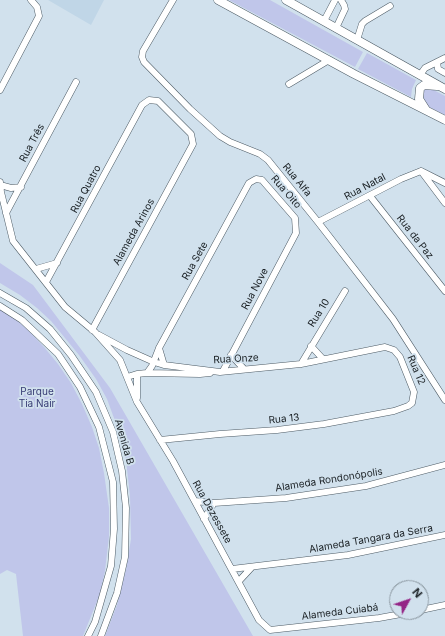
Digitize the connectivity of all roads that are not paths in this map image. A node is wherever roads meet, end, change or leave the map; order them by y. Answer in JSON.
{"nodes":[{"id":1,"x":31,"y":0,"type":"edge"},
{"id":2,"x":174,"y":0,"type":"edge"},
{"id":3,"x":218,"y":0,"type":"edge"},
{"id":4,"x":286,"y":0,"type":"edge"},
{"id":5,"x":335,"y":0,"type":"edge"},
{"id":6,"x":341,"y":0,"type":"edge"},
{"id":7,"x":390,"y":6,"type":"dead end"},
{"id":8,"x":324,"y":21,"type":"junction"},
{"id":9,"x":336,"y":28,"type":"junction"},
{"id":10,"x":357,"y":40,"type":"junction"},
{"id":11,"x":445,"y":58,"type":"edge"},
{"id":12,"x":329,"y":60,"type":"junction"},
{"id":13,"x":437,"y":62,"type":"junction"},
{"id":14,"x":445,"y":73,"type":"edge"},
{"id":15,"x":420,"y":75,"type":"junction"},
{"id":16,"x":76,"y":82,"type":"dead end"},
{"id":17,"x":289,"y":84,"type":"dead end"},
{"id":18,"x":444,"y":88,"type":"edge"},
{"id":19,"x":0,"y":90,"type":"edge"},
{"id":20,"x":142,"y":105,"type":"joint"},
{"id":21,"x":427,"y":111,"type":"junction"},
{"id":22,"x":445,"y":120,"type":"edge"},
{"id":23,"x":421,"y":171,"type":"junction"},
{"id":24,"x":445,"y":183,"type":"edge"},
{"id":25,"x":248,"y":184,"type":"joint"},
{"id":26,"x":0,"y":187,"type":"edge"},
{"id":27,"x":20,"y":187,"type":"junction"},
{"id":28,"x":370,"y":196,"type":"junction"},
{"id":29,"x":445,"y":203,"type":"edge"},
{"id":30,"x":6,"y":213,"type":"junction"},
{"id":31,"x":318,"y":222,"type":"junction"},
{"id":32,"x":296,"y":233,"type":"joint"},
{"id":33,"x":57,"y":263,"type":"junction"},
{"id":34,"x":36,"y":269,"type":"junction"},
{"id":35,"x":46,"y":282,"type":"junction"},
{"id":36,"x":345,"y":291,"type":"dead end"},
{"id":37,"x":445,"y":291,"type":"edge"},
{"id":38,"x":0,"y":293,"type":"edge"},
{"id":39,"x":0,"y":306,"type":"edge"},
{"id":40,"x":93,"y":331,"type":"junction"},
{"id":41,"x":311,"y":346,"type":"junction"},
{"id":42,"x":385,"y":347,"type":"joint"},
{"id":43,"x":159,"y":348,"type":"junction"},
{"id":44,"x":127,"y":350,"type":"junction"},
{"id":45,"x":231,"y":355,"type":"junction"},
{"id":46,"x":323,"y":359,"type":"junction"},
{"id":47,"x":120,"y":360,"type":"junction"},
{"id":48,"x":154,"y":362,"type":"junction"},
{"id":49,"x":164,"y":364,"type":"junction"},
{"id":50,"x":301,"y":364,"type":"junction"},
{"id":51,"x":244,"y":369,"type":"junction"},
{"id":52,"x":221,"y":372,"type":"junction"},
{"id":53,"x":147,"y":373,"type":"junction"},
{"id":54,"x":137,"y":374,"type":"junction"},
{"id":55,"x":128,"y":377,"type":"junction"},
{"id":56,"x":445,"y":399,"type":"edge"},
{"id":57,"x":137,"y":402,"type":"junction"},
{"id":58,"x":408,"y":406,"type":"joint"},
{"id":59,"x":160,"y":440,"type":"junction"},
{"id":60,"x":445,"y":465,"type":"edge"},
{"id":61,"x":195,"y":501,"type":"junction"},
{"id":62,"x":214,"y":503,"type":"junction"},
{"id":63,"x":204,"y":519,"type":"junction"},
{"id":64,"x":445,"y":535,"type":"edge"},
{"id":65,"x":252,"y":567,"type":"junction"},
{"id":66,"x":232,"y":569,"type":"junction"},
{"id":67,"x":239,"y":581,"type":"junction"},
{"id":68,"x":445,"y":605,"type":"edge"},
{"id":69,"x":429,"y":608,"type":"edge"},
{"id":70,"x":389,"y":616,"type":"edge"},
{"id":71,"x":270,"y":630,"type":"joint"},
{"id":72,"x":88,"y":636,"type":"edge"},
{"id":73,"x":101,"y":636,"type":"edge"}],
"edges":[{"from":1,"to":19,"type":"street"},
{"from":2,"to":31,"type":"street","name":"Rua Alfa"},
{"from":3,"to":12,"type":"main road"},
{"from":4,"to":8,"type":"main road"},
{"from":5,"to":8,"type":"street"},
{"from":6,"to":9,"type":"street"},
{"from":7,"to":10,"type":"street"},
{"from":8,"to":9,"type":"main road"},
{"from":9,"to":10,"type":"main road"},
{"from":10,"to":15,"type":"main road"},
{"from":11,"to":13,"type":"street"},
{"from":12,"to":17,"type":"street"},
{"from":12,"to":21,"type":"main road"},
{"from":13,"to":14,"type":"street"},
{"from":13,"to":15,"type":"street"},
{"from":15,"to":18,"type":"main road"},
{"from":16,"to":27,"type":"street","name":"Rua Três"},
{"from":18,"to":21,"type":"main road"},
{"from":20,"to":33,"type":"street","name":"Rua Quatro"},
{"from":20,"to":40,"type":"street","name":"Alameda Arinos"},
{"from":21,"to":22,"type":"main road"},
{"from":23,"to":24,"type":"street"},
{"from":23,"to":28,"type":"street","name":"Rua Natal"},
{"from":23,"to":29,"type":"street"},
{"from":25,"to":32,"type":"street","name":"Rua Oito"},
{"from":25,"to":43,"type":"street","name":"Rua Sete"},
{"from":26,"to":27,"type":"street"},
{"from":26,"to":30,"type":"street","name":"Rua Dezessete"},
{"from":27,"to":30,"type":"street","name":"Rua Três"},
{"from":28,"to":31,"type":"street","name":"Rua Natal"},
{"from":28,"to":37,"type":"street","name":"Rua da Paz"},
{"from":30,"to":34,"type":"street","name":"Rua Dezessete"},
{"from":31,"to":56,"type":"street","name":"Rua Alfa"},
{"from":32,"to":45,"type":"street","name":"Rua Nove"},
{"from":33,"to":34,"type":"street"},
{"from":33,"to":35,"type":"street","name":"Rua Quatro"},
{"from":34,"to":35,"type":"street","name":"Rua Dezessete"},
{"from":35,"to":40,"type":"street","name":"Rua Dezessete"},
{"from":36,"to":41,"type":"street","name":"Rua 10"},
{"from":38,"to":73,"type":"street","name":"Avenida B"},
{"from":39,"to":72,"type":"street","name":"Avenida B"},
{"from":40,"to":44,"type":"street","name":"Rua Onze"},
{"from":40,"to":47,"type":"street","name":"Rua Dezessete"},
{"from":41,"to":46,"type":"street"},
{"from":41,"to":50,"type":"street","name":"Rua 10"},
{"from":42,"to":46,"type":"street","name":"Rua Onze"},
{"from":42,"to":58,"type":"street","name":"Rua 12"},
{"from":43,"to":48,"type":"street","name":"Rua Sete"},
{"from":43,"to":49,"type":"street"},
{"from":44,"to":47,"type":"street"},
{"from":44,"to":48,"type":"street","name":"Rua Onze"},
{"from":45,"to":51,"type":"street"},
{"from":45,"to":52,"type":"street","name":"Rua Nove"},
{"from":46,"to":50,"type":"street","name":"Rua Onze"},
{"from":47,"to":55,"type":"street","name":"Rua Dezessete"},
{"from":48,"to":49,"type":"street","name":"Rua Onze"},
{"from":48,"to":53,"type":"street","name":"Rua Sete"},
{"from":49,"to":52,"type":"street","name":"Rua Onze"},
{"from":50,"to":51,"type":"street","name":"Rua Onze"},
{"from":51,"to":52,"type":"street","name":"Rua Onze"},
{"from":52,"to":53,"type":"street"},
{"from":53,"to":54,"type":"street"},
{"from":54,"to":55,"type":"street"},
{"from":54,"to":57,"type":"street"},
{"from":55,"to":57,"type":"street","name":"Rua Dezessete"},
{"from":57,"to":59,"type":"street","name":"Rua Dezessete"},
{"from":58,"to":59,"type":"street","name":"Rua 13"},
{"from":59,"to":61,"type":"street","name":"Rua Dezessete"},
{"from":60,"to":62,"type":"street","name":"Alameda Rondonópolis"},
{"from":61,"to":62,"type":"street","name":"Alameda Rondonópolis"},
{"from":61,"to":63,"type":"street","name":"Rua Dezessete"},
{"from":62,"to":63,"type":"street"},
{"from":63,"to":66,"type":"street","name":"Rua Dezessete"},
{"from":64,"to":65,"type":"street","name":"Alameda Tangara da Serra"},
{"from":65,"to":66,"type":"street","name":"Alameda Tangara da Serra"},
{"from":65,"to":67,"type":"street"},
{"from":66,"to":67,"type":"street","name":"Rua Dezessete"},
{"from":67,"to":71,"type":"street","name":"Rua Dezessete"},
{"from":68,"to":69,"type":"street"},
{"from":70,"to":71,"type":"street","name":"Alameda Cuiabá"}]}
